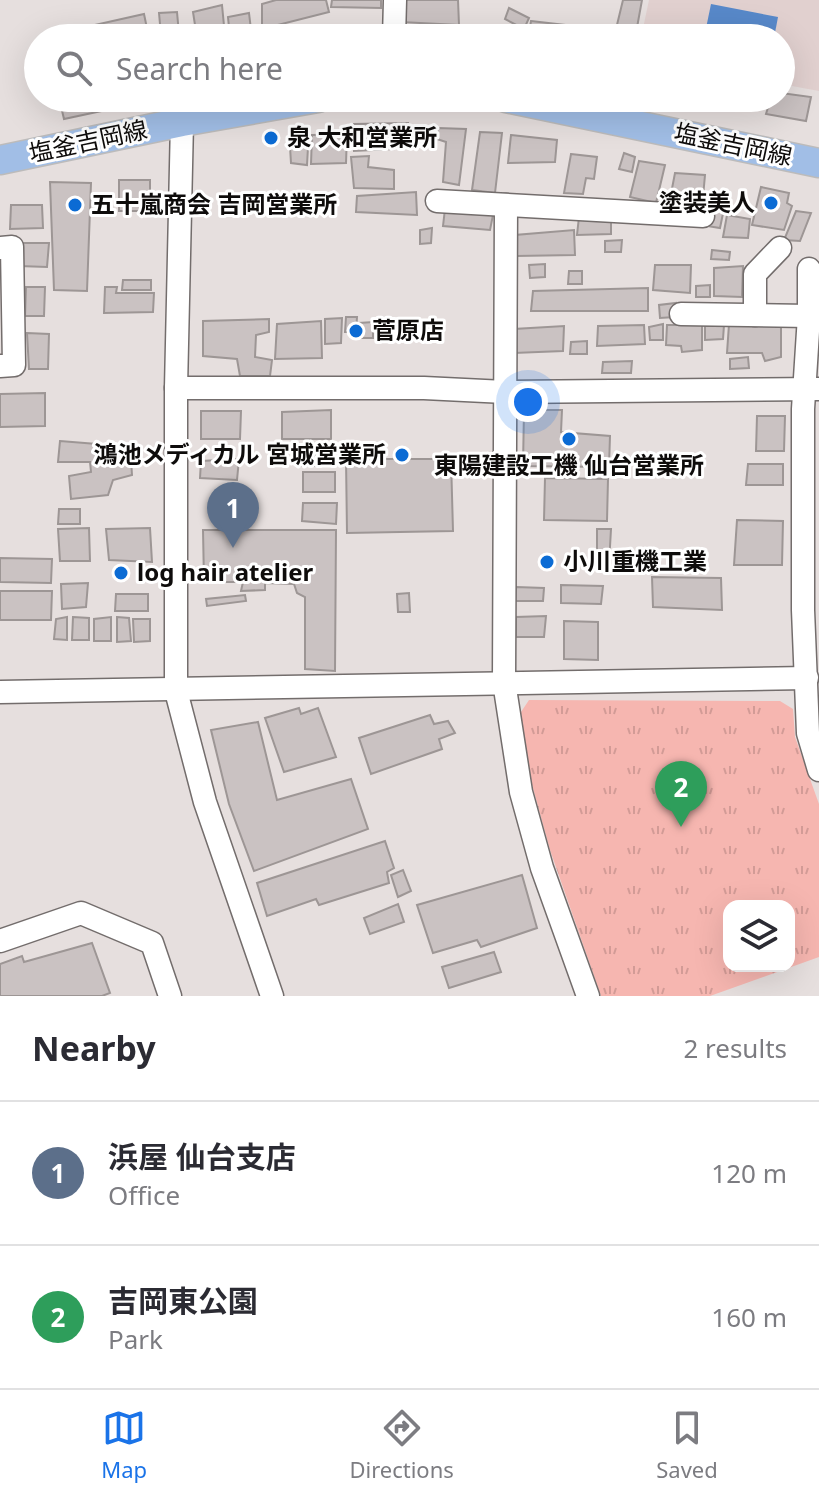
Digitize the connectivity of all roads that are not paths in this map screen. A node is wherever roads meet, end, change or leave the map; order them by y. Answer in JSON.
{"nodes":[{"id":1,"x":395,"y":0,"type":"edge"},
{"id":2,"x":394,"y":24,"type":"edge"},
{"id":3,"x":239,"y":112,"type":"edge"},
{"id":4,"x":573,"y":112,"type":"edge"},
{"id":5,"x":182,"y":122,"type":"junction"},
{"id":6,"x":0,"y":160,"type":"edge"},
{"id":7,"x":819,"y":163,"type":"edge"},
{"id":8,"x":437,"y":201,"type":"dead end"},
{"id":9,"x":506,"y":205,"type":"junction"},
{"id":10,"x":703,"y":216,"type":"dead end"},
{"id":11,"x":0,"y":248,"type":"edge"},
{"id":12,"x":780,"y":248,"type":"dead end"},
{"id":13,"x":809,"y":269,"type":"dead end"},
{"id":14,"x":681,"y":314,"type":"dead end"},
{"id":15,"x":755,"y":315,"type":"junction"},
{"id":16,"x":809,"y":316,"type":"junction"},
{"id":17,"x":0,"y":366,"type":"edge"},
{"id":18,"x":176,"y":388,"type":"junction"},
{"id":19,"x":811,"y":388,"type":"edge"},
{"id":20,"x":505,"y":392,"type":"junction"},
{"id":21,"x":807,"y":678,"type":"junction"},
{"id":22,"x":504,"y":682,"type":"junction"},
{"id":23,"x":176,"y":691,"type":"junction"},
{"id":24,"x":0,"y":692,"type":"edge"},
{"id":25,"x":819,"y":770,"type":"edge"},
{"id":26,"x":0,"y":941,"type":"edge"},
{"id":27,"x":170,"y":996,"type":"edge"},
{"id":28,"x":272,"y":996,"type":"edge"},
{"id":29,"x":588,"y":996,"type":"edge"}],
"edges":[{"from":1,"to":2,"type":"street"},
{"from":3,"to":5,"type":"main road","name":"塩釜吉岡線"},
{"from":4,"to":7,"type":"main road","name":"塩釜吉岡線"},
{"from":5,"to":6,"type":"main road","name":"塩釜吉岡線"},
{"from":5,"to":18,"type":"street"},
{"from":8,"to":9,"type":"street"},
{"from":9,"to":10,"type":"street"},
{"from":9,"to":20,"type":"street"},
{"from":11,"to":17,"type":"street"},
{"from":12,"to":15,"type":"street"},
{"from":13,"to":16,"type":"street"},
{"from":14,"to":15,"type":"street"},
{"from":15,"to":16,"type":"street"},
{"from":16,"to":19,"type":"street"},
{"from":18,"to":20,"type":"street"},
{"from":18,"to":23,"type":"street"},
{"from":19,"to":20,"type":"street"},
{"from":19,"to":21,"type":"street"},
{"from":20,"to":22,"type":"street"},
{"from":21,"to":22,"type":"street"},
{"from":21,"to":25,"type":"street"},
{"from":22,"to":23,"type":"street"},
{"from":22,"to":29,"type":"street"},
{"from":23,"to":24,"type":"street"},
{"from":23,"to":28,"type":"street"},
{"from":26,"to":27,"type":"street"}]}
